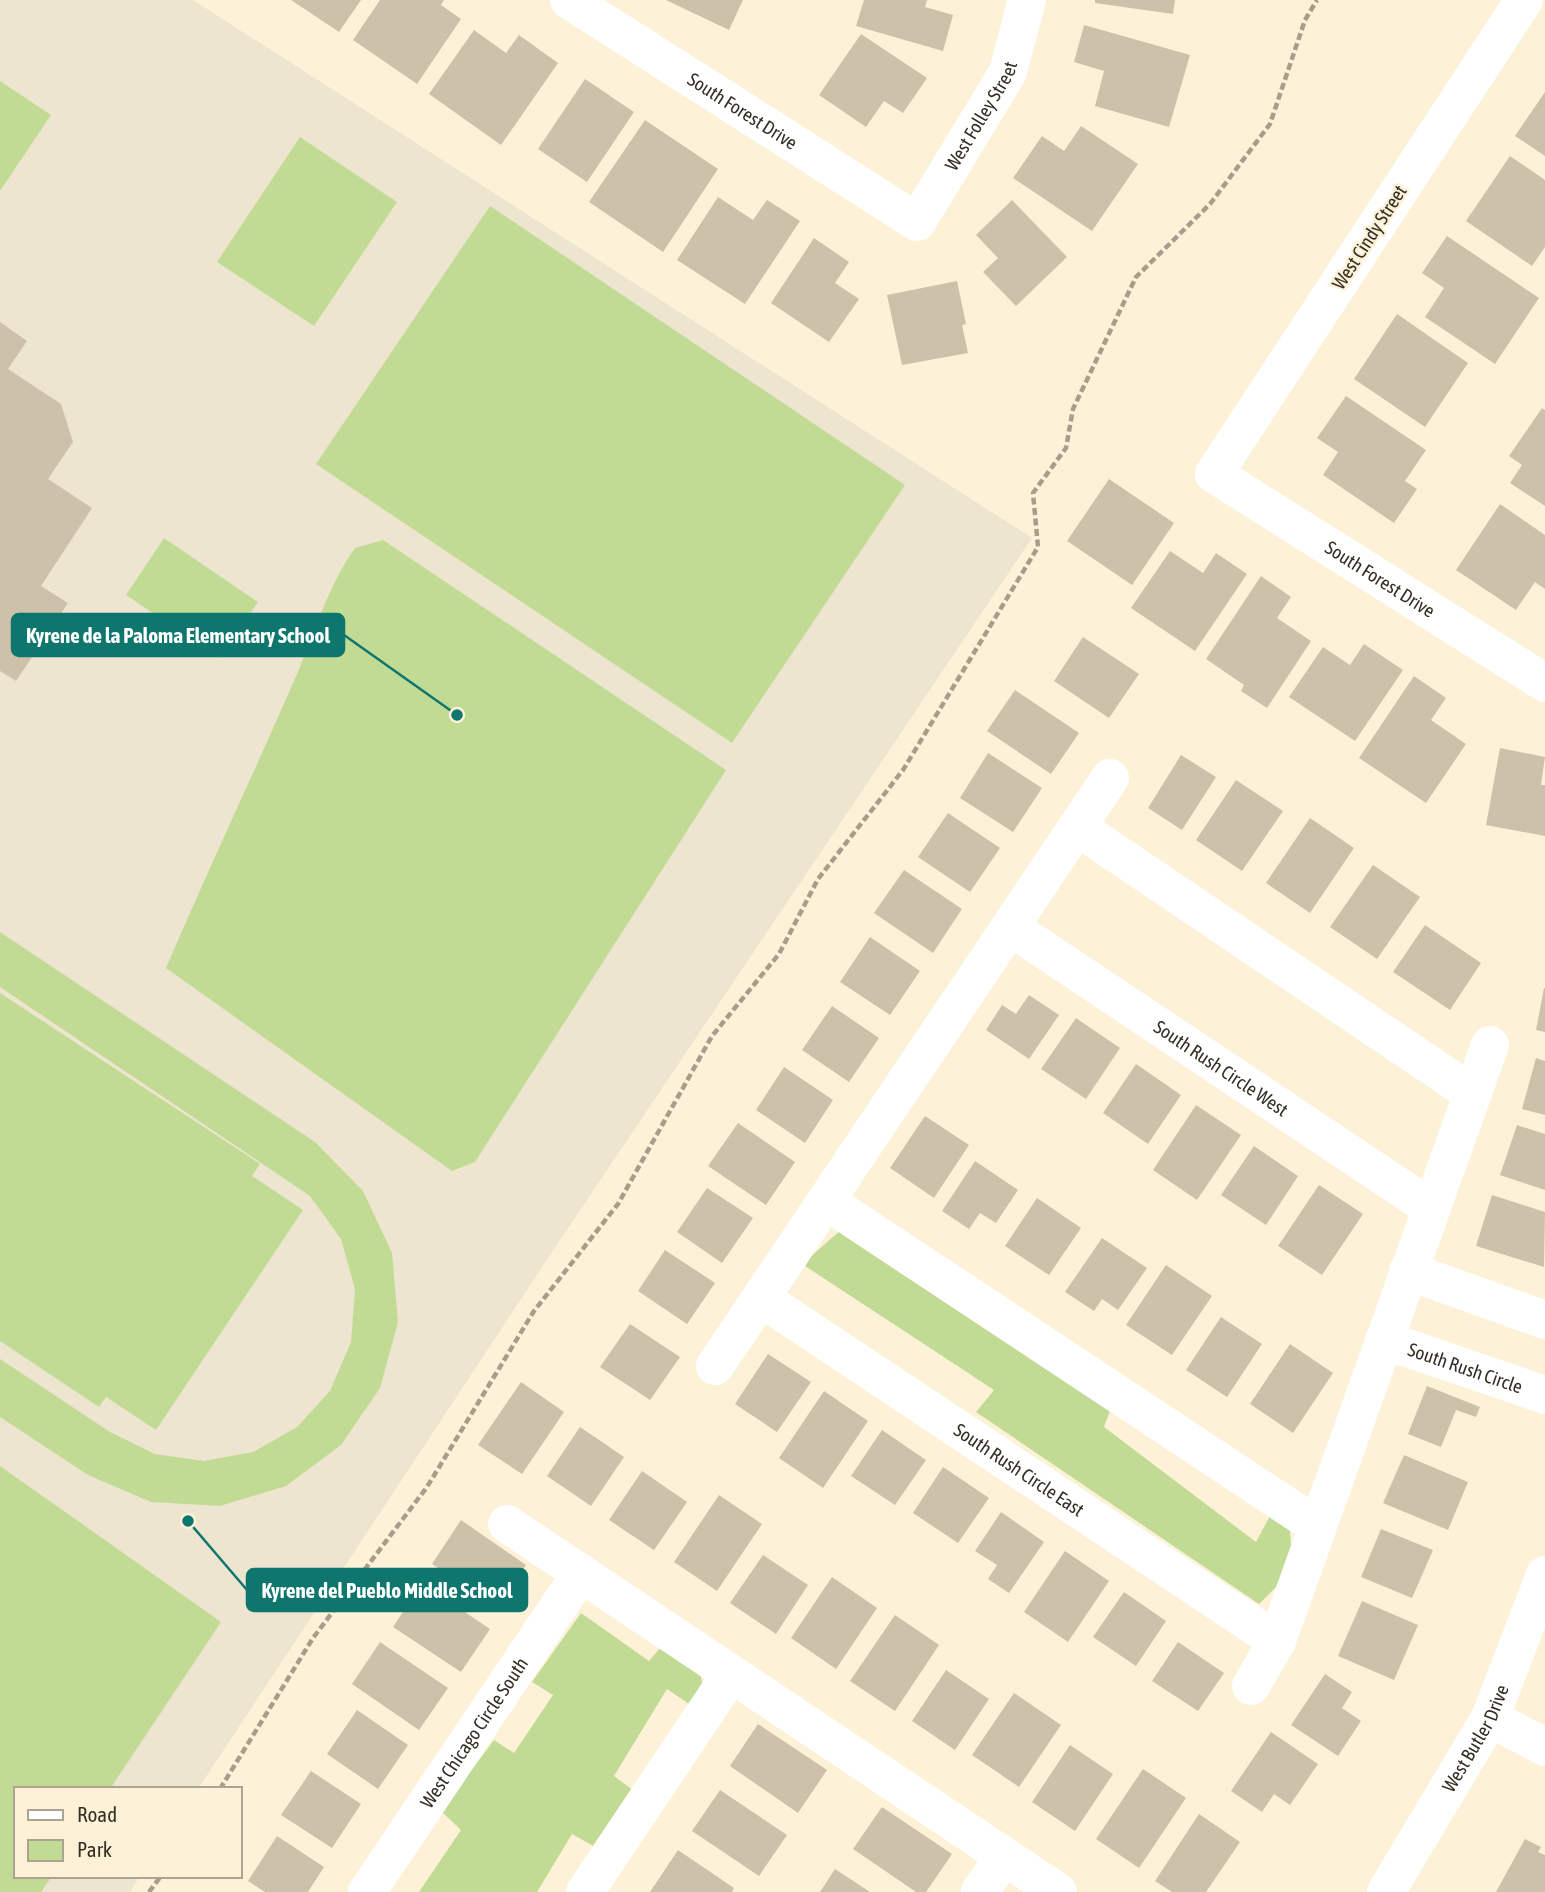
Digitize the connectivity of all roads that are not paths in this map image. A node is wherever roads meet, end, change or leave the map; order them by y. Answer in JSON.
{"nodes":[{"id":1,"x":569,"y":0,"type":"edge"},
{"id":2,"x":1027,"y":0,"type":"edge"},
{"id":3,"x":1524,"y":0,"type":"edge"},
{"id":4,"x":917,"y":222,"type":"joint"},
{"id":5,"x":1214,"y":474,"type":"joint"},
{"id":6,"x":1545,"y":683,"type":"edge"},
{"id":7,"x":1110,"y":778,"type":"dead end"},
{"id":8,"x":1077,"y":827,"type":"junction"},
{"id":9,"x":1010,"y":927,"type":"junction"},
{"id":10,"x":1490,"y":1045,"type":"dead end"},
{"id":11,"x":1473,"y":1094,"type":"junction"},
{"id":12,"x":826,"y":1201,"type":"junction"},
{"id":13,"x":1431,"y":1208,"type":"junction"},
{"id":14,"x":761,"y":1298,"type":"junction"},
{"id":15,"x":1396,"y":1306,"type":"junction"},
{"id":16,"x":1545,"y":1320,"type":"edge"},
{"id":17,"x":715,"y":1366,"type":"dead end"},
{"id":18,"x":1545,"y":1395,"type":"edge"},
{"id":19,"x":507,"y":1524,"type":"dead end"},
{"id":20,"x":1317,"y":1526,"type":"junction"},
{"id":21,"x":580,"y":1573,"type":"junction"},
{"id":22,"x":1545,"y":1575,"type":"edge"},
{"id":23,"x":1277,"y":1641,"type":"junction"},
{"id":24,"x":731,"y":1674,"type":"junction"},
{"id":25,"x":1251,"y":1686,"type":"dead end"},
{"id":26,"x":1490,"y":1718,"type":"junction"},
{"id":27,"x":1545,"y":1747,"type":"edge"},
{"id":28,"x":1004,"y":1856,"type":"junction"},
{"id":29,"x":367,"y":1892,"type":"edge"},
{"id":30,"x":585,"y":1892,"type":"edge"},
{"id":31,"x":980,"y":1892,"type":"edge"},
{"id":32,"x":1058,"y":1892,"type":"edge"},
{"id":33,"x":1386,"y":1892,"type":"edge"}],
"edges":[{"from":1,"to":4,"type":"street","name":"South Forest Drive"},
{"from":2,"to":4,"type":"street","name":"West Folley Street"},
{"from":3,"to":5,"type":"street","name":"West Cindy Street"},
{"from":5,"to":6,"type":"street","name":"South Forest Drive"},
{"from":7,"to":8,"type":"street"},
{"from":8,"to":9,"type":"street"},
{"from":8,"to":11,"type":"street"},
{"from":9,"to":12,"type":"street"},
{"from":9,"to":13,"type":"street","name":"South Rush Circle West"},
{"from":10,"to":11,"type":"street"},
{"from":11,"to":13,"type":"street"},
{"from":12,"to":14,"type":"street"},
{"from":12,"to":20,"type":"street"},
{"from":13,"to":15,"type":"street"},
{"from":14,"to":17,"type":"street"},
{"from":14,"to":23,"type":"street","name":"South Rush Circle East"},
{"from":15,"to":16,"type":"street"},
{"from":15,"to":18,"type":"street","name":"South Rush Circle"},
{"from":15,"to":20,"type":"street"},
{"from":19,"to":21,"type":"street"},
{"from":20,"to":23,"type":"street"},
{"from":21,"to":24,"type":"street"},
{"from":21,"to":29,"type":"street","name":"West Chicago Circle South"},
{"from":22,"to":26,"type":"street","name":"West Butler Drive"},
{"from":23,"to":25,"type":"street"},
{"from":24,"to":28,"type":"street"},
{"from":24,"to":30,"type":"street"},
{"from":26,"to":27,"type":"street"},
{"from":26,"to":33,"type":"street","name":"West Butler Drive"},
{"from":28,"to":31,"type":"street"},
{"from":28,"to":32,"type":"street"}]}
